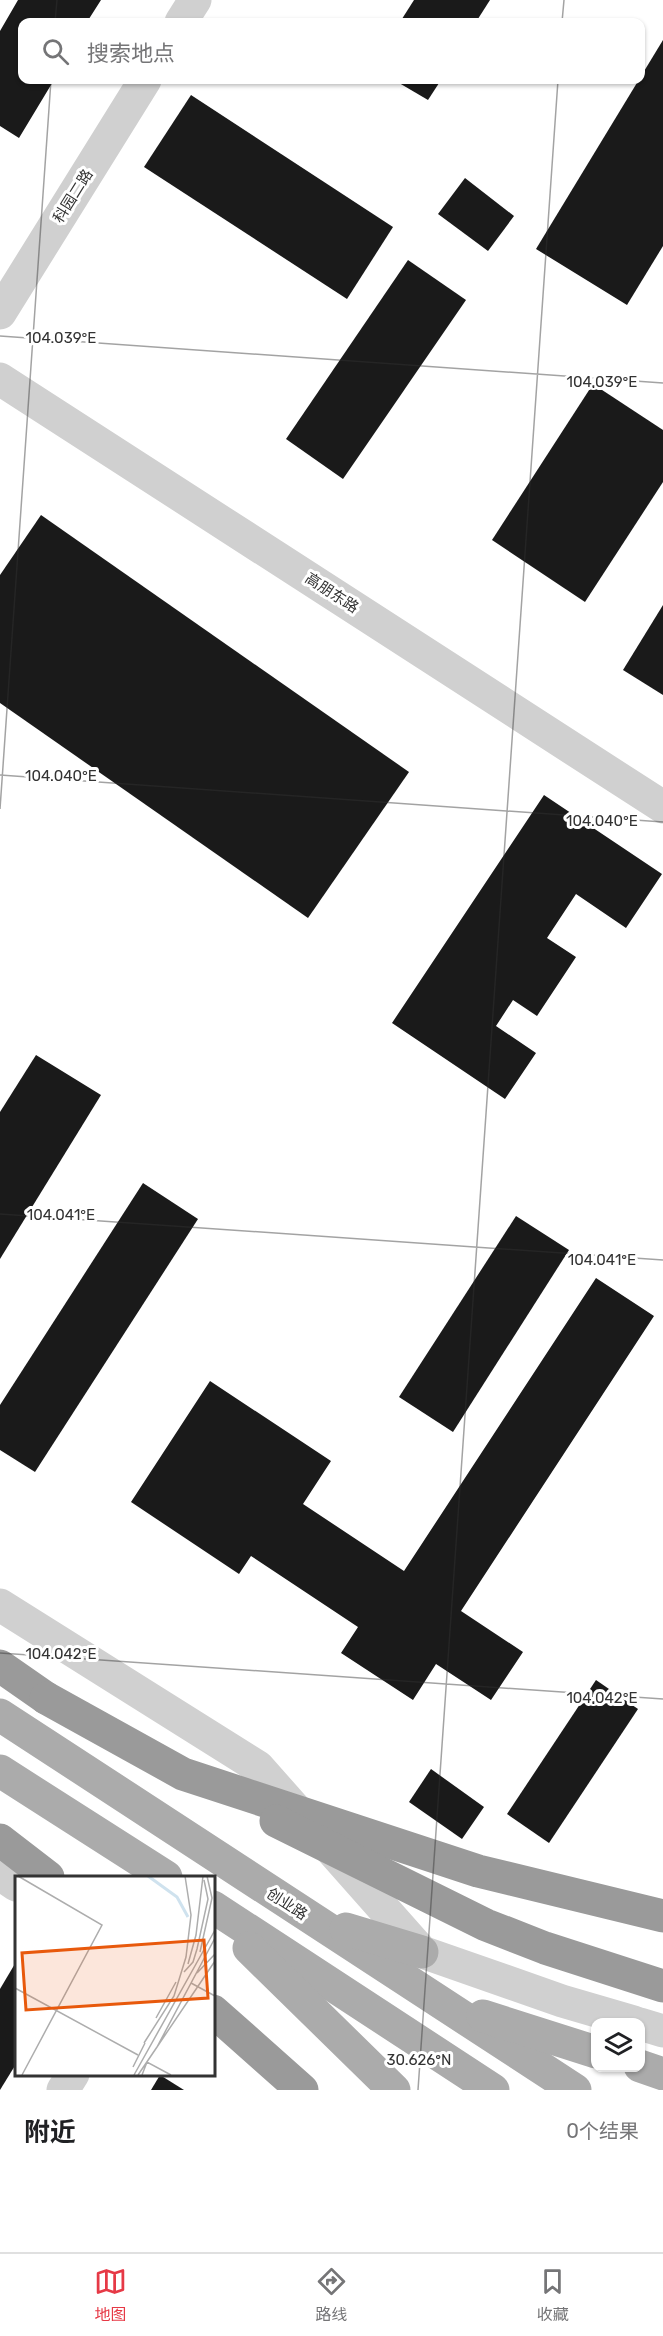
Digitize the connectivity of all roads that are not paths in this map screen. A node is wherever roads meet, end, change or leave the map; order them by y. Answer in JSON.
{"nodes":[{"id":1,"x":195,"y":0,"type":"edge"},
{"id":2,"x":184,"y":18,"type":"edge"},
{"id":3,"x":143,"y":84,"type":"edge"},
{"id":4,"x":0,"y":313,"type":"edge"},
{"id":5,"x":0,"y":379,"type":"edge"},
{"id":6,"x":663,"y":807,"type":"edge"},
{"id":7,"x":0,"y":1605,"type":"edge"},
{"id":8,"x":0,"y":1666,"type":"edge"},
{"id":9,"x":0,"y":1715,"type":"edge"},
{"id":10,"x":0,"y":1771,"type":"edge"},
{"id":11,"x":183,"y":1774,"type":"junction"},
{"id":12,"x":164,"y":1876,"type":"edge"},
{"id":13,"x":214,"y":1908,"type":"edge"},
{"id":14,"x":214,"y":1914,"type":"edge"},
{"id":15,"x":663,"y":1916,"type":"edge"},
{"id":16,"x":310,"y":1918,"type":"junction"},
{"id":17,"x":422,"y":1952,"type":"junction"},
{"id":18,"x":663,"y":1986,"type":"edge"},
{"id":19,"x":445,"y":2004,"type":"junction"},
{"id":20,"x":214,"y":2012,"type":"edge"},
{"id":21,"x":620,"y":2018,"type":"edge"},
{"id":22,"x":645,"y":2026,"type":"edge"},
{"id":23,"x":663,"y":2031,"type":"edge"},
{"id":24,"x":412,"y":2037,"type":"junction"},
{"id":25,"x":591,"y":2050,"type":"edge"},
{"id":26,"x":645,"y":2068,"type":"edge"},
{"id":27,"x":663,"y":2074,"type":"edge"},
{"id":28,"x":72,"y":2075,"type":"edge"},
{"id":29,"x":63,"y":2090,"type":"edge"},
{"id":30,"x":303,"y":2090,"type":"edge"},
{"id":31,"x":394,"y":2090,"type":"edge"},
{"id":32,"x":460,"y":2090,"type":"edge"},
{"id":33,"x":493,"y":2090,"type":"edge"},
{"id":34,"x":575,"y":2090,"type":"edge"}],
"edges":[{"from":1,"to":2,"type":"street"},
{"from":3,"to":4,"type":"street","name":"科园二路"},
{"from":5,"to":6,"type":"street","name":"高朋东路"},
{"from":7,"to":17,"type":"street"},
{"from":8,"to":11,"type":"highway","bridge":true},
{"from":9,"to":16,"type":"main road","name":"创业路"},
{"from":10,"to":12,"type":"main road"},
{"from":11,"to":15,"type":"highway","bridge":true},
{"from":11,"to":18,"type":"highway","bridge":true},
{"from":13,"to":24,"type":"main road"},
{"from":14,"to":31,"type":"main road"},
{"from":16,"to":17,"type":"main road"},
{"from":16,"to":19,"type":"main road","name":"创业路"},
{"from":17,"to":21,"type":"street"},
{"from":19,"to":25,"type":"main road"},
{"from":19,"to":34,"type":"main road","name":"创业路"},
{"from":20,"to":30,"type":"highway"},
{"from":22,"to":23,"type":"street"},
{"from":24,"to":32,"type":"main road"},
{"from":24,"to":33,"type":"main road"},
{"from":26,"to":27,"type":"main road"},
{"from":28,"to":29,"type":"street"}]}
